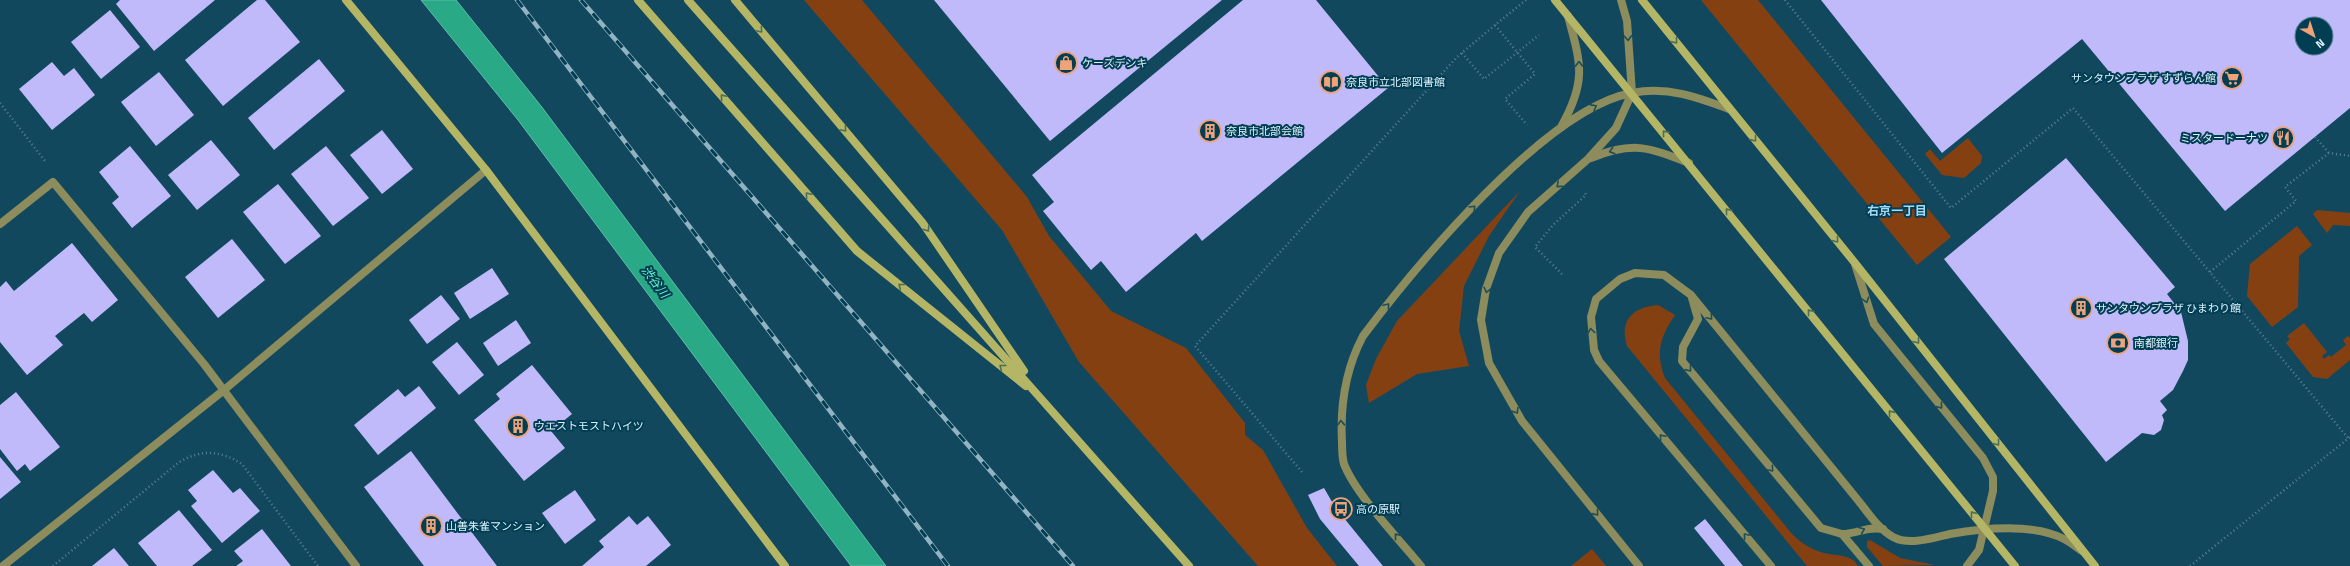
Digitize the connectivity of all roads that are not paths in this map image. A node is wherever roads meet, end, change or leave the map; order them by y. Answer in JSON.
{"nodes":[{"id":1,"x":346,"y":0,"type":"edge"},
{"id":2,"x":638,"y":0,"type":"edge"},
{"id":3,"x":688,"y":0,"type":"edge"},
{"id":4,"x":735,"y":0,"type":"edge"},
{"id":5,"x":1555,"y":0,"type":"edge"},
{"id":6,"x":1621,"y":0,"type":"edge"},
{"id":7,"x":1642,"y":0,"type":"edge"},
{"id":8,"x":1568,"y":16,"type":"junction"},
{"id":9,"x":1632,"y":93,"type":"junction"},
{"id":10,"x":1729,"y":109,"type":"junction"},
{"id":11,"x":1561,"y":127,"type":"junction"},
{"id":12,"x":1588,"y":159,"type":"junction"},
{"id":13,"x":1689,"y":163,"type":"junction"},
{"id":14,"x":486,"y":170,"type":"junction"},
{"id":15,"x":0,"y":224,"type":"edge"},
{"id":16,"x":1855,"y":263,"type":"junction"},
{"id":17,"x":1692,"y":295,"type":"junction"},
{"id":18,"x":224,"y":390,"type":"junction"},
{"id":19,"x":1044,"y":400,"type":"junction"},
{"id":20,"x":1883,"y":529,"type":"junction"},
{"id":21,"x":1985,"y":529,"type":"junction"},
{"id":22,"x":1842,"y":534,"type":"junction"},
{"id":23,"x":2083,"y":552,"type":"junction"},
{"id":24,"x":3,"y":566,"type":"edge"},
{"id":25,"x":356,"y":566,"type":"edge"},
{"id":26,"x":785,"y":566,"type":"edge"},
{"id":27,"x":1189,"y":566,"type":"edge"},
{"id":28,"x":1421,"y":566,"type":"edge"},
{"id":29,"x":1639,"y":566,"type":"edge"},
{"id":30,"x":1771,"y":566,"type":"edge"},
{"id":31,"x":1869,"y":566,"type":"edge"},
{"id":32,"x":1967,"y":566,"type":"edge"},
{"id":33,"x":2015,"y":566,"type":"edge"},
{"id":34,"x":2095,"y":566,"type":"edge"}],
"edges":[{"from":1,"to":14,"type":"street"},
{"from":19,"to":2,"type":"street","one_way":true},
{"from":3,"to":19,"type":"street"},
{"from":4,"to":19,"type":"street","one_way":true},
{"from":5,"to":8,"type":"street"},
{"from":6,"to":9,"type":"street","one_way":true},
{"from":7,"to":10,"type":"street","one_way":true},
{"from":8,"to":9,"type":"street"},
{"from":11,"to":8,"type":"street","one_way":true},
{"from":9,"to":10,"type":"street"},
{"from":11,"to":9,"type":"street","one_way":true},
{"from":9,"to":12,"type":"street"},
{"from":13,"to":9,"type":"street","one_way":true},
{"from":10,"to":16,"type":"street","one_way":true},
{"from":28,"to":11,"type":"street","one_way":true},
{"from":13,"to":12,"type":"street","one_way":true},
{"from":12,"to":29,"type":"street","one_way":true},
{"from":21,"to":13,"type":"street","one_way":true},
{"from":14,"to":18,"type":"street"},
{"from":14,"to":26,"type":"street"},
{"from":15,"to":18,"type":"street"},
{"from":16,"to":21,"type":"street","one_way":true},
{"from":16,"to":23,"type":"street","one_way":true},
{"from":17,"to":20,"type":"street","one_way":true},
{"from":17,"to":22,"type":"street","one_way":true},
{"from":30,"to":17,"type":"street","one_way":true},
{"from":18,"to":24,"type":"street"},
{"from":18,"to":25,"type":"street"},
{"from":19,"to":27,"type":"street"},
{"from":20,"to":21,"type":"street"},
{"from":22,"to":20,"type":"street","one_way":true},
{"from":21,"to":23,"type":"street"},
{"from":21,"to":32,"type":"street"},
{"from":21,"to":33,"type":"street"},
{"from":22,"to":31,"type":"street"},
{"from":23,"to":34,"type":"street"}]}
